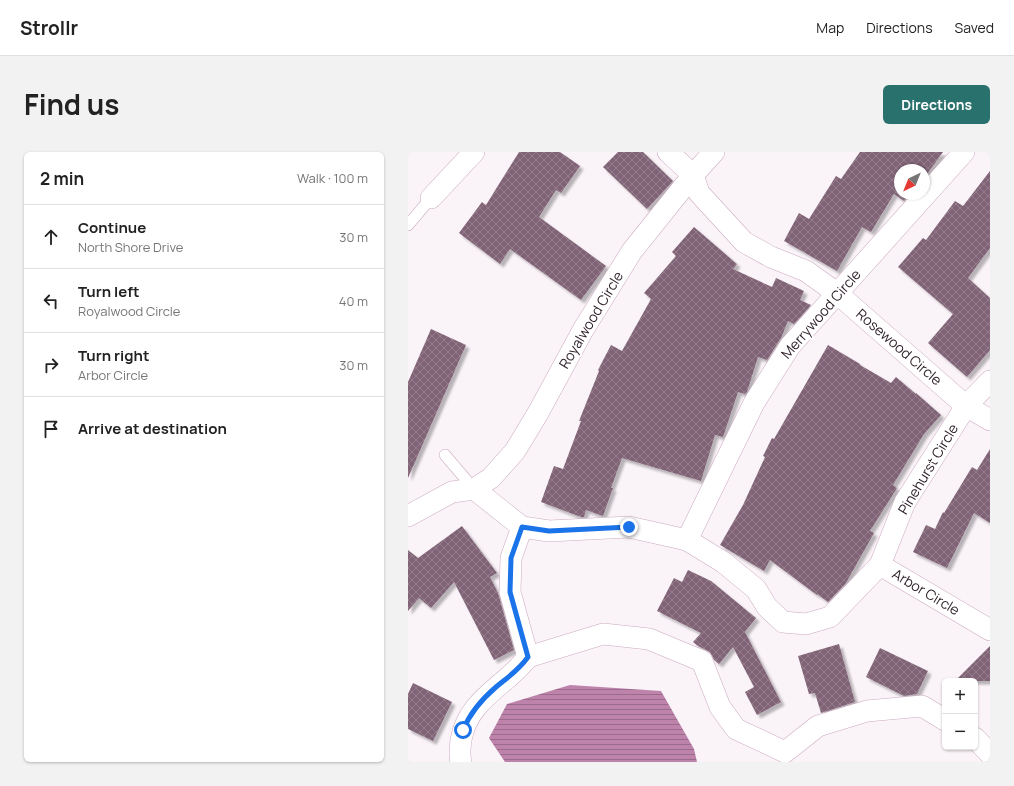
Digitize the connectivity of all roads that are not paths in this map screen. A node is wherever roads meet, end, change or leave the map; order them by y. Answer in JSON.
{"nodes":[{"id":1,"x":474,"y":152,"type":"edge"},
{"id":2,"x":668,"y":152,"type":"edge"},
{"id":3,"x":714,"y":152,"type":"edge"},
{"id":4,"x":964,"y":152,"type":"edge"},
{"id":5,"x":693,"y":175,"type":"junction"},
{"id":6,"x":431,"y":198,"type":"joint"},
{"id":7,"x":408,"y":225,"type":"edge"},
{"id":8,"x":838,"y":294,"type":"junction"},
{"id":9,"x":990,"y":382,"type":"edge"},
{"id":10,"x":966,"y":406,"type":"junction"},
{"id":11,"x":990,"y":420,"type":"edge"},
{"id":12,"x":445,"y":455,"type":"dead end"},
{"id":13,"x":474,"y":489,"type":"junction"},
{"id":14,"x":408,"y":516,"type":"edge"},
{"id":15,"x":522,"y":527,"type":"junction"},
{"id":16,"x":687,"y":540,"type":"junction"},
{"id":17,"x":880,"y":565,"type":"junction"},
{"id":18,"x":990,"y":630,"type":"edge"},
{"id":19,"x":528,"y":657,"type":"junction"},
{"id":20,"x":942,"y":718,"type":"edge"},
{"id":21,"x":978,"y":741,"type":"edge"},
{"id":22,"x":990,"y":754,"type":"edge"},
{"id":23,"x":461,"y":762,"type":"edge"}],
"edges":[{"from":1,"to":6,"type":"street"},
{"from":2,"to":5,"type":"street","name":"Rosewood Circle"},
{"from":3,"to":5,"type":"street","name":"Royalwood Circle"},
{"from":4,"to":8,"type":"street","name":"Merrywood Circle"},
{"from":5,"to":8,"type":"street","name":"Rosewood Circle"},
{"from":5,"to":13,"type":"street","name":"Royalwood Circle"},
{"from":6,"to":7,"type":"lane"},
{"from":8,"to":10,"type":"street","name":"Rosewood Circle"},
{"from":8,"to":16,"type":"street","name":"Merrywood Circle"},
{"from":9,"to":10,"type":"street","name":"Pinehurst Circle"},
{"from":10,"to":11,"type":"street","name":"Rosewood Circle"},
{"from":10,"to":17,"type":"street","name":"Pinehurst Circle"},
{"from":12,"to":13,"type":"lane"},
{"from":13,"to":14,"type":"street"},
{"from":13,"to":15,"type":"street","name":"Arbor Circle"},
{"from":15,"to":16,"type":"street","name":"Arbor Circle"},
{"from":15,"to":19,"type":"street"},
{"from":16,"to":17,"type":"street","name":"Arbor Circle"},
{"from":17,"to":18,"type":"street","name":"Arbor Circle"},
{"from":19,"to":20,"type":"street"},
{"from":19,"to":23,"type":"street"},
{"from":21,"to":22,"type":"street"}]}
